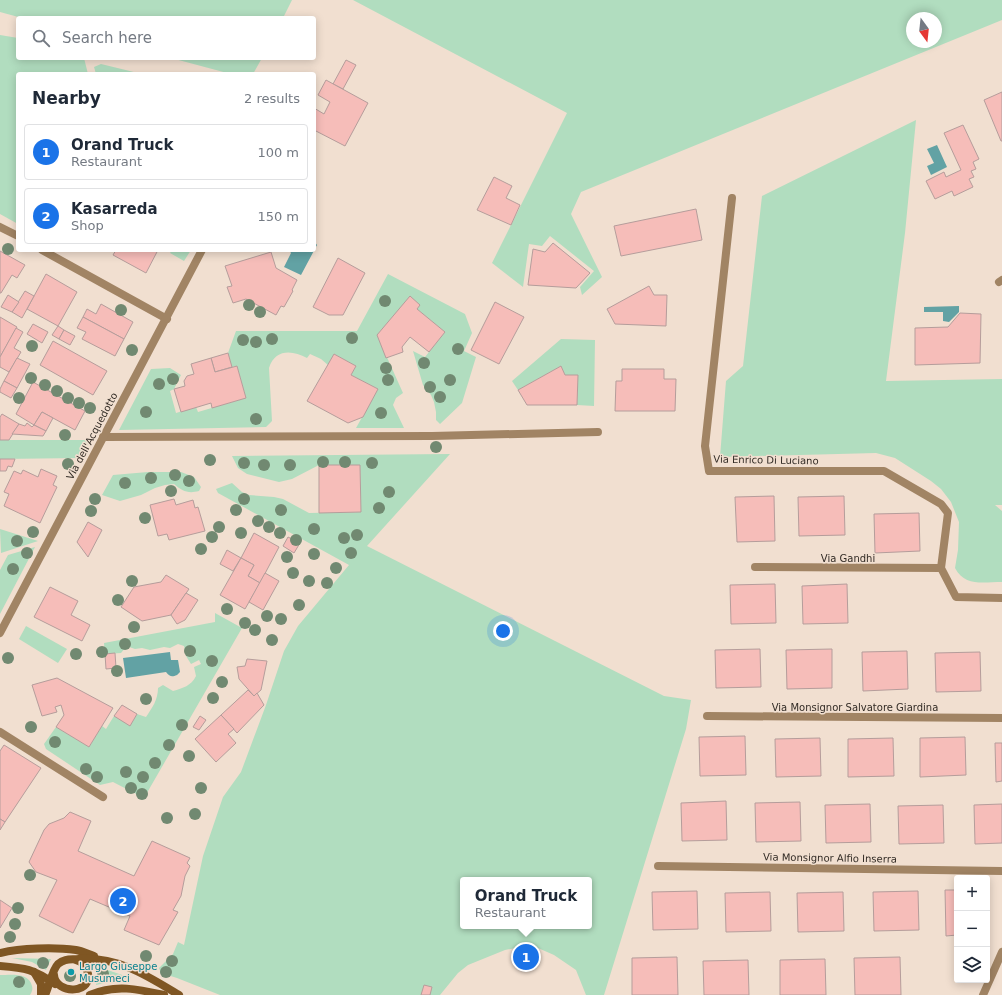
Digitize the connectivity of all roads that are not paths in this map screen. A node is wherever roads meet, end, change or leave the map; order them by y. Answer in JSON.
{"nodes":[{"id":1,"x":732,"y":198,"type":"dead end"},
{"id":2,"x":0,"y":227,"type":"edge"},
{"id":3,"x":16,"y":235,"type":"edge"},
{"id":4,"x":46,"y":252,"type":"edge"},
{"id":5,"x":201,"y":252,"type":"edge"},
{"id":6,"x":167,"y":319,"type":"junction"},
{"id":7,"x":598,"y":432,"type":"dead end"},
{"id":8,"x":103,"y":437,"type":"junction"},
{"id":9,"x":756,"y":567,"type":"dead end"},
{"id":10,"x":941,"y":568,"type":"junction"},
{"id":11,"x":1002,"y":598,"type":"edge"},
{"id":12,"x":0,"y":632,"type":"edge"},
{"id":13,"x":707,"y":716,"type":"dead end"},
{"id":14,"x":1002,"y":718,"type":"edge"},
{"id":15,"x":0,"y":732,"type":"edge"},
{"id":16,"x":104,"y":797,"type":"dead end"},
{"id":17,"x":658,"y":866,"type":"dead end"},
{"id":18,"x":1002,"y":871,"type":"edge"},
{"id":19,"x":50,"y":949,"type":"junction"},
{"id":20,"x":1002,"y":952,"type":"edge"},
{"id":21,"x":0,"y":954,"type":"edge"},
{"id":22,"x":74,"y":959,"type":"junction"},
{"id":23,"x":108,"y":961,"type":"junction"},
{"id":24,"x":0,"y":966,"type":"edge"},
{"id":25,"x":33,"y":971,"type":"junction"},
{"id":26,"x":53,"y":980,"type":"junction"},
{"id":27,"x":87,"y":984,"type":"junction"},
{"id":28,"x":73,"y":994,"type":"junction"},
{"id":29,"x":88,"y":994,"type":"edge"},
{"id":30,"x":41,"y":995,"type":"edge"},
{"id":31,"x":45,"y":995,"type":"edge"},
{"id":32,"x":164,"y":995,"type":"edge"},
{"id":33,"x":179,"y":995,"type":"edge"},
{"id":34,"x":983,"y":995,"type":"edge"}],
"edges":[{"from":1,"to":10,"type":"street","name":"Via Enrico Di Luciano"},
{"from":2,"to":3,"type":"street"},
{"from":4,"to":6,"type":"street"},
{"from":5,"to":6,"type":"street","name":"Via dell'Acquedotto"},
{"from":6,"to":8,"type":"street","name":"Via dell'Acquedotto"},
{"from":7,"to":8,"type":"street"},
{"from":8,"to":12,"type":"street","name":"Via dell'Acquedotto"},
{"from":9,"to":10,"type":"street","name":"Via Gandhi"},
{"from":10,"to":11,"type":"street"},
{"from":13,"to":14,"type":"street","name":"Via Monsignor Salvatore Giardina"},
{"from":15,"to":16,"type":"street"},
{"from":17,"to":18,"type":"street","name":"Via Monsignor Alfio Inserra"},
{"from":19,"to":21,"type":"main road"},
{"from":19,"to":22,"type":"main road"},
{"from":19,"to":23,"type":"main road"},
{"from":20,"to":34,"type":"street"},
{"from":22,"to":23,"type":"main road"},
{"from":22,"to":26,"type":"main road"},
{"from":22,"to":27,"type":"main road"},
{"from":23,"to":33,"type":"main road"},
{"from":24,"to":25,"type":"main road"},
{"from":25,"to":26,"type":"main road"},
{"from":25,"to":30,"type":"main road"},
{"from":26,"to":28,"type":"main road"},
{"from":26,"to":31,"type":"main road"},
{"from":27,"to":28,"type":"main road"},
{"from":27,"to":29,"type":"main road"},
{"from":28,"to":29,"type":"main road"},
{"from":29,"to":32,"type":"main road"}]}
